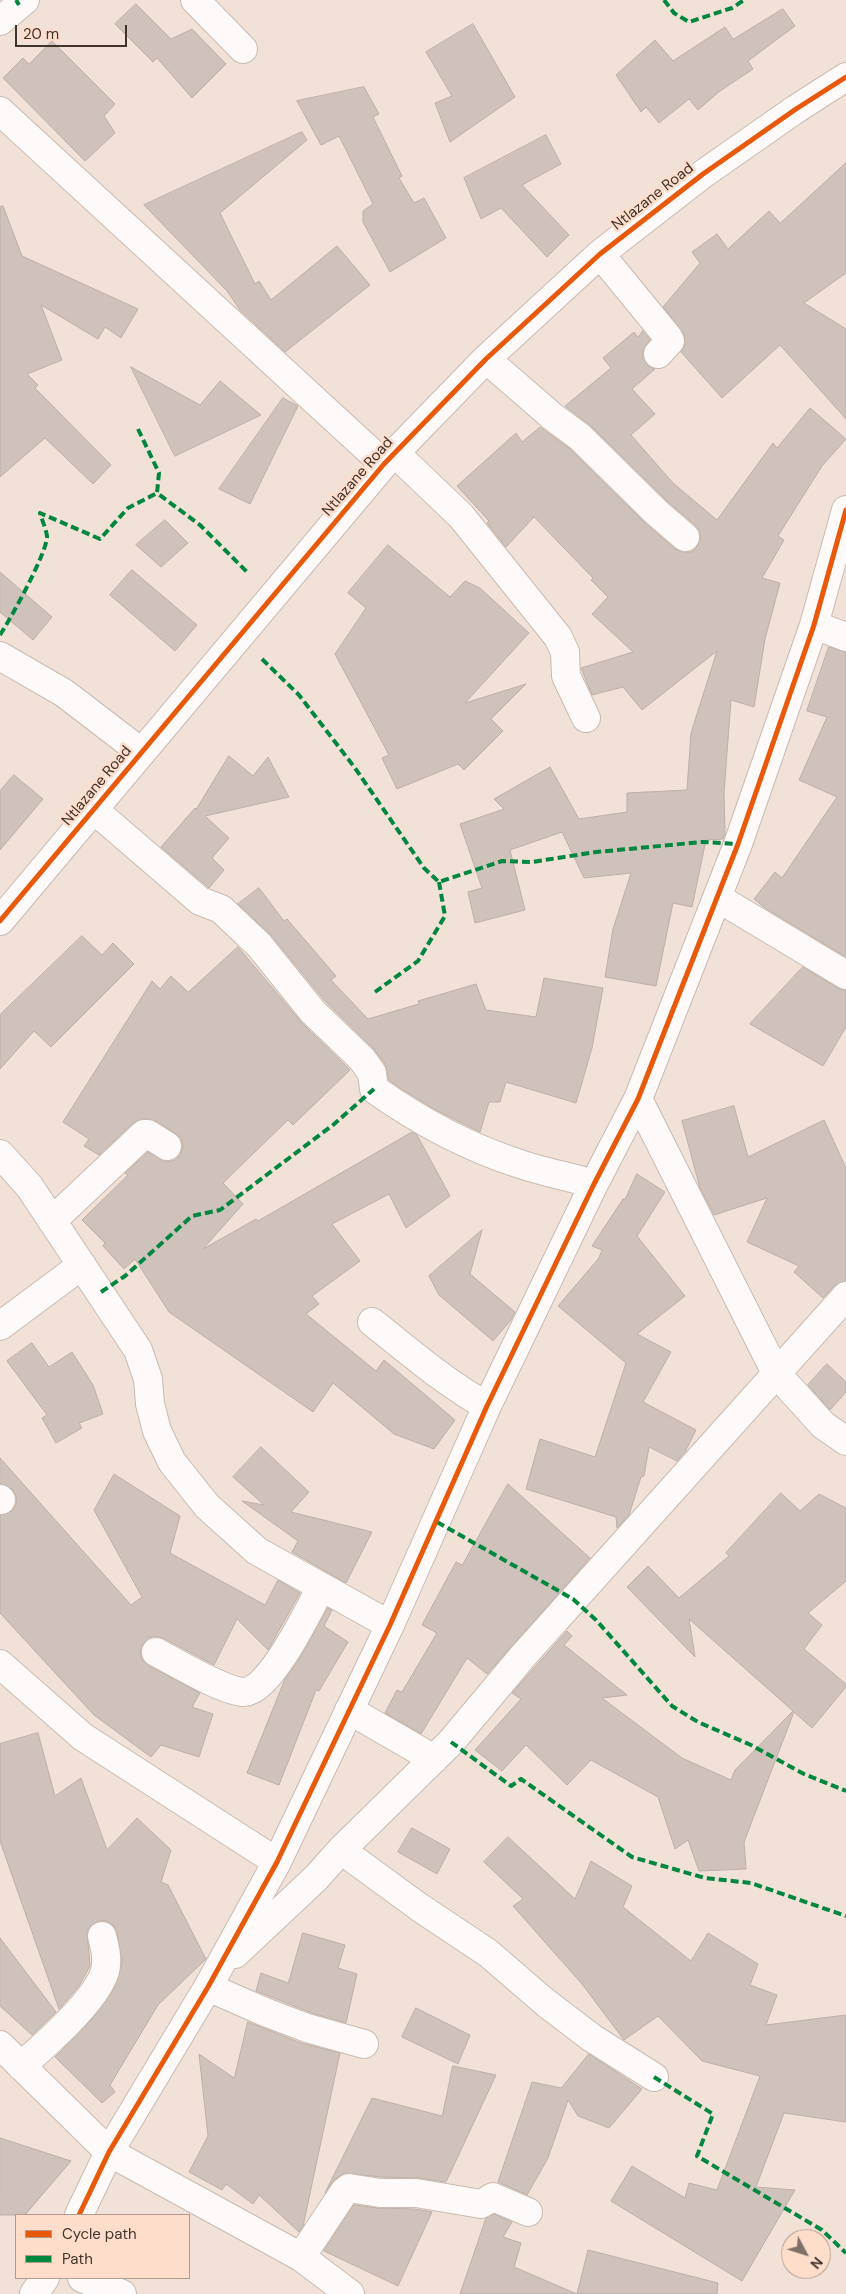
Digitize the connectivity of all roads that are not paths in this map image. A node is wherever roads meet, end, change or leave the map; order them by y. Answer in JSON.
{"nodes":[{"id":1,"x":25,"y":0,"type":"edge"},
{"id":2,"x":195,"y":0,"type":"edge"},
{"id":3,"x":0,"y":21,"type":"edge"},
{"id":4,"x":243,"y":49,"type":"dead end"},
{"id":5,"x":846,"y":78,"type":"edge"},
{"id":6,"x":0,"y":112,"type":"edge"},
{"id":7,"x":600,"y":254,"type":"junction"},
{"id":8,"x":658,"y":354,"type":"dead end"},
{"id":9,"x":486,"y":359,"type":"junction"},
{"id":10,"x":390,"y":458,"type":"junction"},
{"id":11,"x":846,"y":510,"type":"edge"},
{"id":12,"x":685,"y":536,"type":"dead end"},
{"id":13,"x":814,"y":625,"type":"junction"},
{"id":14,"x":846,"y":637,"type":"edge"},
{"id":15,"x":0,"y":656,"type":"edge"},
{"id":16,"x":586,"y":718,"type":"dead end"},
{"id":17,"x":141,"y":752,"type":"junction"},
{"id":18,"x":94,"y":809,"type":"junction"},
{"id":19,"x":718,"y":898,"type":"junction"},
{"id":20,"x":0,"y":921,"type":"edge"},
{"id":21,"x":846,"y":975,"type":"edge"},
{"id":22,"x":638,"y":1099,"type":"junction"},
{"id":23,"x":167,"y":1146,"type":"dead end"},
{"id":24,"x":0,"y":1154,"type":"edge"},
{"id":25,"x":594,"y":1184,"type":"junction"},
{"id":26,"x":52,"y":1221,"type":"junction"},
{"id":27,"x":82,"y":1265,"type":"junction"},
{"id":28,"x":846,"y":1296,"type":"edge"},
{"id":29,"x":372,"y":1322,"type":"dead end"},
{"id":30,"x":0,"y":1326,"type":"edge"},
{"id":31,"x":776,"y":1373,"type":"junction"},
{"id":32,"x":487,"y":1406,"type":"junction"},
{"id":33,"x":846,"y":1441,"type":"edge"},
{"id":34,"x":321,"y":1587,"type":"junction"},
{"id":35,"x":390,"y":1625,"type":"junction"},
{"id":36,"x":156,"y":1652,"type":"dead end"},
{"id":37,"x":0,"y":1664,"type":"edge"},
{"id":38,"x":349,"y":1710,"type":"junction"},
{"id":39,"x":434,"y":1759,"type":"junction"},
{"id":40,"x":341,"y":1850,"type":"junction"},
{"id":41,"x":276,"y":1862,"type":"junction"},
{"id":42,"x":102,"y":1936,"type":"dead end"},
{"id":43,"x":212,"y":1979,"type":"junction"},
{"id":44,"x":364,"y":2044,"type":"dead end"},
{"id":45,"x":0,"y":2045,"type":"edge"},
{"id":46,"x":21,"y":2066,"type":"junction"},
{"id":47,"x":654,"y":2077,"type":"dead end"},
{"id":48,"x":110,"y":2152,"type":"junction"},
{"id":49,"x":528,"y":2212,"type":"dead end"},
{"id":50,"x":79,"y":2214,"type":"edge"},
{"id":51,"x":301,"y":2257,"type":"junction"},
{"id":52,"x":44,"y":2279,"type":"edge"},
{"id":53,"x":84,"y":2279,"type":"edge"},
{"id":54,"x":34,"y":2294,"type":"edge"},
{"id":55,"x":122,"y":2294,"type":"edge"},
{"id":56,"x":350,"y":2294,"type":"edge"}],
"edges":[{"from":1,"to":3,"type":"street"},
{"from":2,"to":4,"type":"street"},
{"from":5,"to":7,"type":"street","name":"Ntlazane Road"},
{"from":6,"to":10,"type":"street"},
{"from":7,"to":8,"type":"street"},
{"from":7,"to":9,"type":"street","name":"Ntlazane Road"},
{"from":9,"to":10,"type":"street","name":"Ntlazane Road"},
{"from":9,"to":12,"type":"street"},
{"from":10,"to":16,"type":"street"},
{"from":10,"to":17,"type":"street","name":"Ntlazane Road"},
{"from":11,"to":13,"type":"street"},
{"from":13,"to":14,"type":"street"},
{"from":13,"to":19,"type":"street"},
{"from":15,"to":17,"type":"street"},
{"from":17,"to":18,"type":"street","name":"Ntlazane Road"},
{"from":18,"to":20,"type":"street","name":"Ntlazane Road"},
{"from":18,"to":25,"type":"street"},
{"from":19,"to":21,"type":"street"},
{"from":19,"to":22,"type":"street"},
{"from":22,"to":25,"type":"street"},
{"from":22,"to":31,"type":"street"},
{"from":23,"to":26,"type":"street"},
{"from":24,"to":26,"type":"street"},
{"from":25,"to":32,"type":"street"},
{"from":26,"to":27,"type":"street"},
{"from":27,"to":30,"type":"street"},
{"from":27,"to":34,"type":"street"},
{"from":28,"to":31,"type":"street"},
{"from":29,"to":32,"type":"street"},
{"from":31,"to":33,"type":"street"},
{"from":31,"to":39,"type":"street"},
{"from":32,"to":35,"type":"street"},
{"from":34,"to":35,"type":"street"},
{"from":34,"to":36,"type":"street"},
{"from":35,"to":38,"type":"street"},
{"from":37,"to":41,"type":"street"},
{"from":38,"to":39,"type":"street"},
{"from":38,"to":41,"type":"street"},
{"from":39,"to":40,"type":"street"},
{"from":40,"to":43,"type":"street"},
{"from":40,"to":47,"type":"street"},
{"from":41,"to":43,"type":"street"},
{"from":42,"to":46,"type":"street"},
{"from":43,"to":44,"type":"street"},
{"from":43,"to":48,"type":"street"},
{"from":45,"to":46,"type":"street"},
{"from":46,"to":48,"type":"street"},
{"from":48,"to":50,"type":"street"},
{"from":48,"to":51,"type":"street"},
{"from":49,"to":51,"type":"street"},
{"from":51,"to":56,"type":"street"},
{"from":52,"to":54,"type":"street"},
{"from":53,"to":55,"type":"street"}]}
